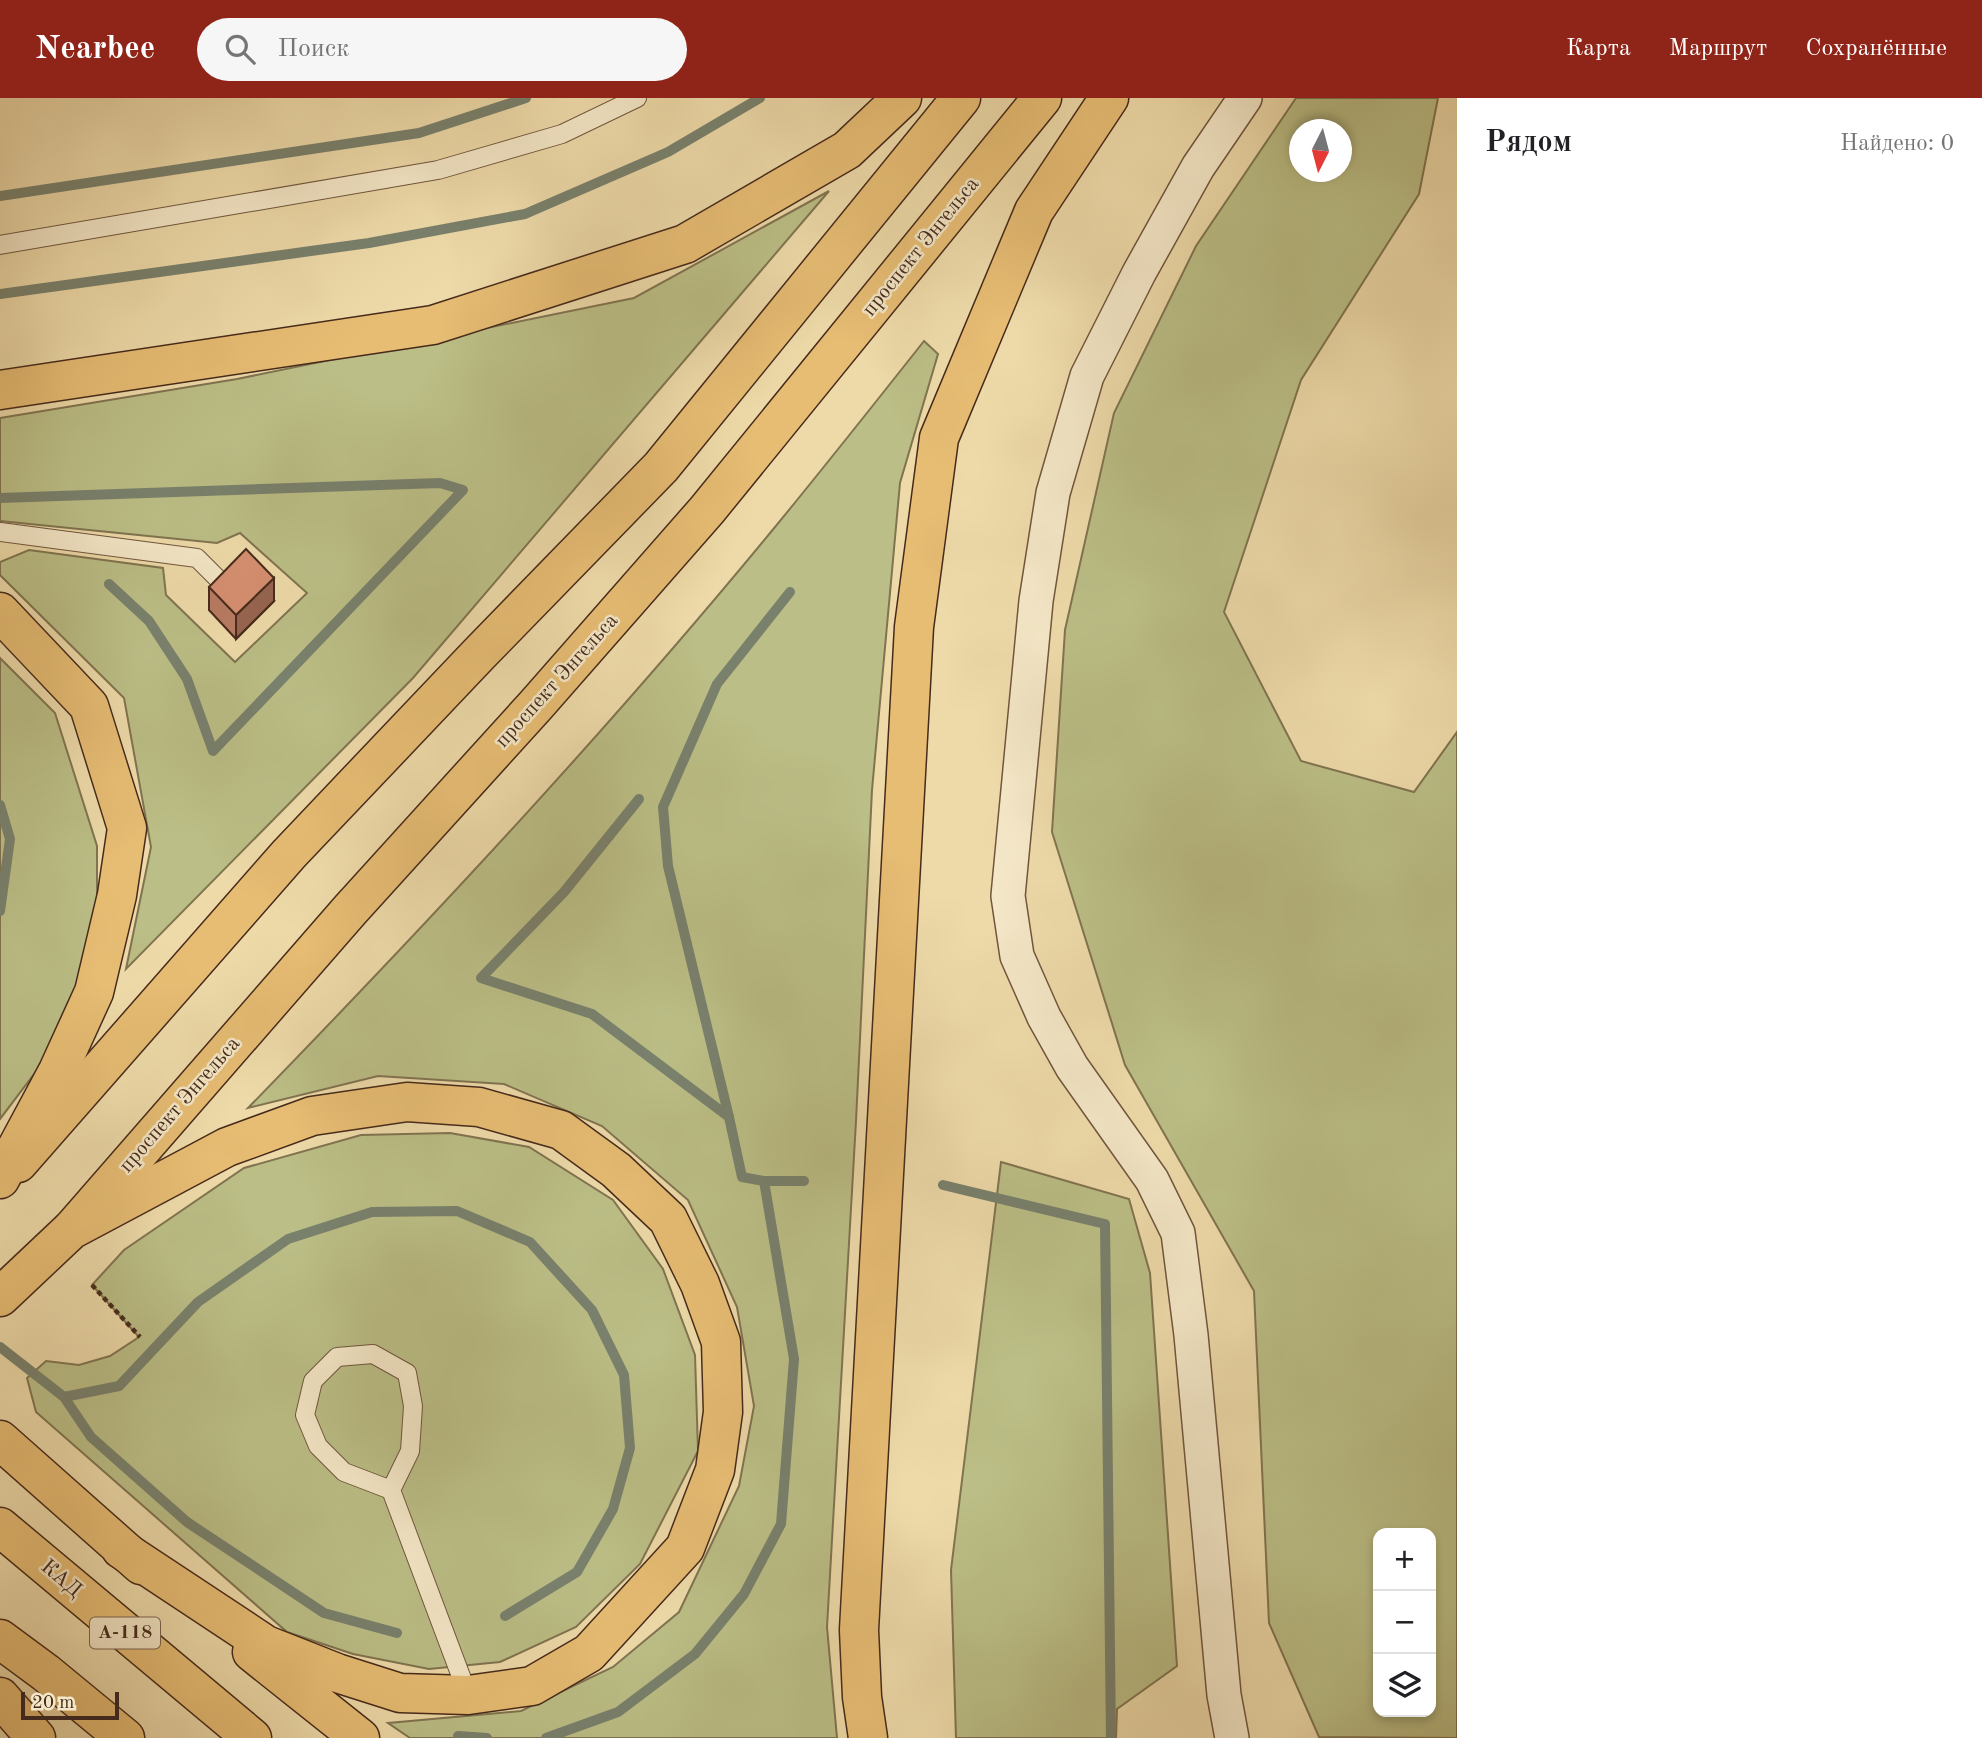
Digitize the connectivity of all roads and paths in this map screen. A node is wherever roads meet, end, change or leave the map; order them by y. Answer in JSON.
{"nodes":[{"id":1,"x":637,"y":98,"type":"edge"},
{"id":2,"x":902,"y":98,"type":"edge"},
{"id":3,"x":961,"y":98,"type":"edge"},
{"id":4,"x":1042,"y":98,"type":"edge"},
{"id":5,"x":1109,"y":98,"type":"edge"},
{"id":6,"x":1245,"y":98,"type":"edge"},
{"id":7,"x":0,"y":245,"type":"edge"},
{"id":8,"x":0,"y":390,"type":"edge"},
{"id":9,"x":0,"y":532,"type":"edge"},
{"id":10,"x":218,"y":579,"type":"edge"},
{"id":11,"x":0,"y":611,"type":"edge"},
{"id":12,"x":0,"y":1181,"type":"edge"},
{"id":13,"x":62,"y":1239,"type":"junction"},
{"id":14,"x":92,"y":1285,"type":"dead end"},
{"id":15,"x":0,"y":1297,"type":"edge"},
{"id":16,"x":140,"y":1337,"type":"dead end"},
{"id":17,"x":0,"y":1440,"type":"edge"},
{"id":18,"x":391,"y":1490,"type":"junction"},
{"id":19,"x":0,"y":1527,"type":"edge"},
{"id":20,"x":121,"y":1549,"type":"junction"},
{"id":21,"x":0,"y":1639,"type":"edge"},
{"id":22,"x":468,"y":1695,"type":"junction"},
{"id":23,"x":0,"y":1697,"type":"edge"},
{"id":24,"x":36,"y":1738,"type":"edge"},
{"id":25,"x":125,"y":1738,"type":"edge"},
{"id":26,"x":252,"y":1738,"type":"edge"},
{"id":27,"x":360,"y":1738,"type":"edge"},
{"id":28,"x":868,"y":1738,"type":"edge"},
{"id":29,"x":1232,"y":1738,"type":"edge"}],
"edges":[{"from":1,"to":7,"type":"lane"},
{"from":2,"to":8,"type":"main road"},
{"from":3,"to":12,"type":"main road"},
{"from":4,"to":13,"type":"main road","name":"проспект Энгельса"},
{"from":5,"to":28,"type":"main road"},
{"from":6,"to":29,"type":"street"},
{"from":9,"to":10,"type":"lane"},
{"from":11,"to":12,"type":"main road"},
{"from":13,"to":15,"type":"main road"},
{"from":13,"to":22,"type":"main road"},
{"from":14,"to":16,"type":"path"},
{"from":17,"to":20,"type":"main road"},
{"from":18,"to":18,"type":"lane"},
{"from":18,"to":22,"type":"lane"},
{"from":19,"to":26,"type":"main road","name":"КАД","number":"А-118"},
{"from":20,"to":22,"type":"main road"},
{"from":20,"to":27,"type":"main road"},
{"from":21,"to":25,"type":"main road"},
{"from":23,"to":24,"type":"main road"}]}
